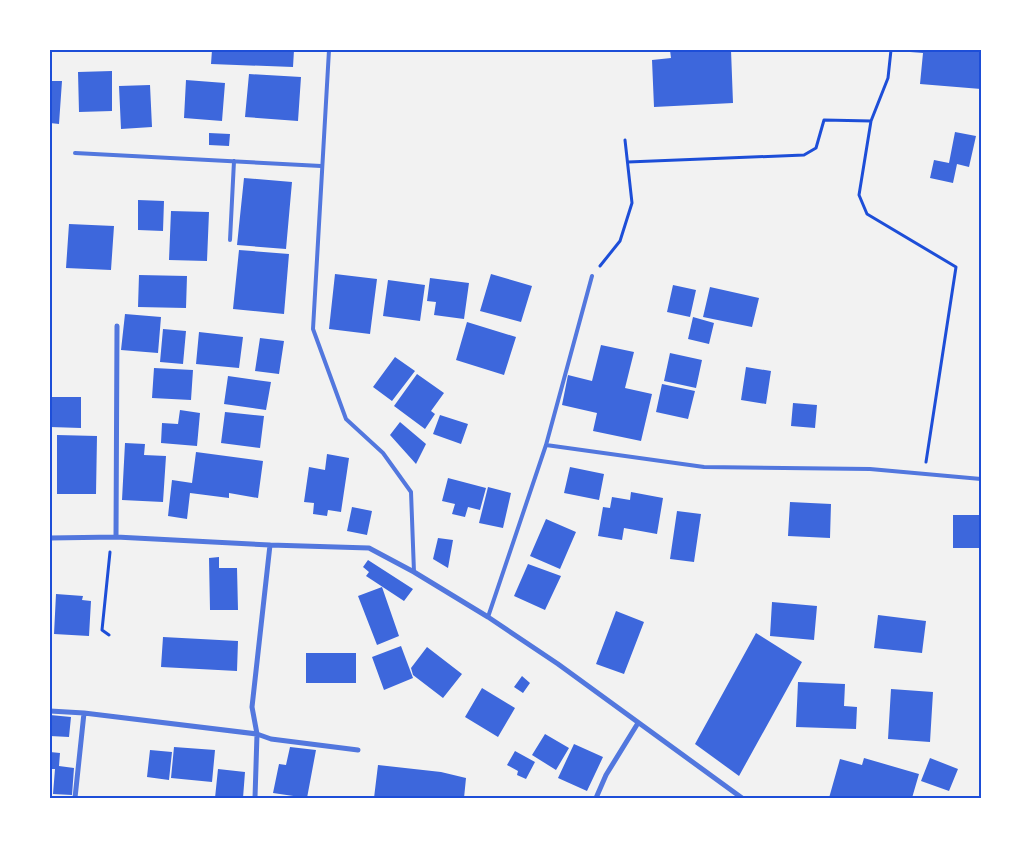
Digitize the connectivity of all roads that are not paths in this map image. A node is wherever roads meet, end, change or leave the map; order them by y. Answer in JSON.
{"nodes":[{"id":1,"x":329,"y":50,"type":"edge"},
{"id":2,"x":75,"y":153,"type":"dead end"},
{"id":3,"x":234,"y":161,"type":"junction"},
{"id":4,"x":321,"y":166,"type":"junction"},
{"id":5,"x":230,"y":240,"type":"dead end"},
{"id":6,"x":592,"y":276,"type":"road end"},
{"id":7,"x":117,"y":326,"type":"dead end"},
{"id":8,"x":546,"y":445,"type":"junction"},
{"id":9,"x":981,"y":479,"type":"edge"},
{"id":10,"x":114,"y":537,"type":"junction"},
{"id":11,"x":50,"y":538,"type":"edge"},
{"id":12,"x":270,"y":545,"type":"junction"},
{"id":13,"x":414,"y":572,"type":"junction"},
{"id":14,"x":488,"y":617,"type":"junction"},
{"id":15,"x":50,"y":711,"type":"edge"},
{"id":16,"x":84,"y":713,"type":"junction"},
{"id":17,"x":638,"y":723,"type":"junction"},
{"id":18,"x":257,"y":734,"type":"junction"},
{"id":19,"x":358,"y":750,"type":"dead end"},
{"id":20,"x":75,"y":798,"type":"edge"},
{"id":21,"x":255,"y":798,"type":"edge"},
{"id":22,"x":596,"y":798,"type":"edge"},
{"id":23,"x":742,"y":798,"type":"edge"}],
"edges":[{"from":1,"to":4,"type":"lane"},
{"from":2,"to":3,"type":"lane"},
{"from":3,"to":4,"type":"lane"},
{"from":3,"to":5,"type":"lane"},
{"from":4,"to":13,"type":"lane"},
{"from":6,"to":8,"type":"lane"},
{"from":7,"to":10,"type":"street"},
{"from":8,"to":9,"type":"lane"},
{"from":8,"to":14,"type":"lane"},
{"from":10,"to":11,"type":"street"},
{"from":10,"to":12,"type":"street"},
{"from":12,"to":13,"type":"street"},
{"from":12,"to":18,"type":"street"},
{"from":13,"to":14,"type":"street"},
{"from":14,"to":17,"type":"street"},
{"from":15,"to":16,"type":"street"},
{"from":16,"to":18,"type":"street"},
{"from":16,"to":20,"type":"street"},
{"from":17,"to":22,"type":"street"},
{"from":17,"to":23,"type":"street"},
{"from":18,"to":19,"type":"street"},
{"from":18,"to":21,"type":"street"}]}
